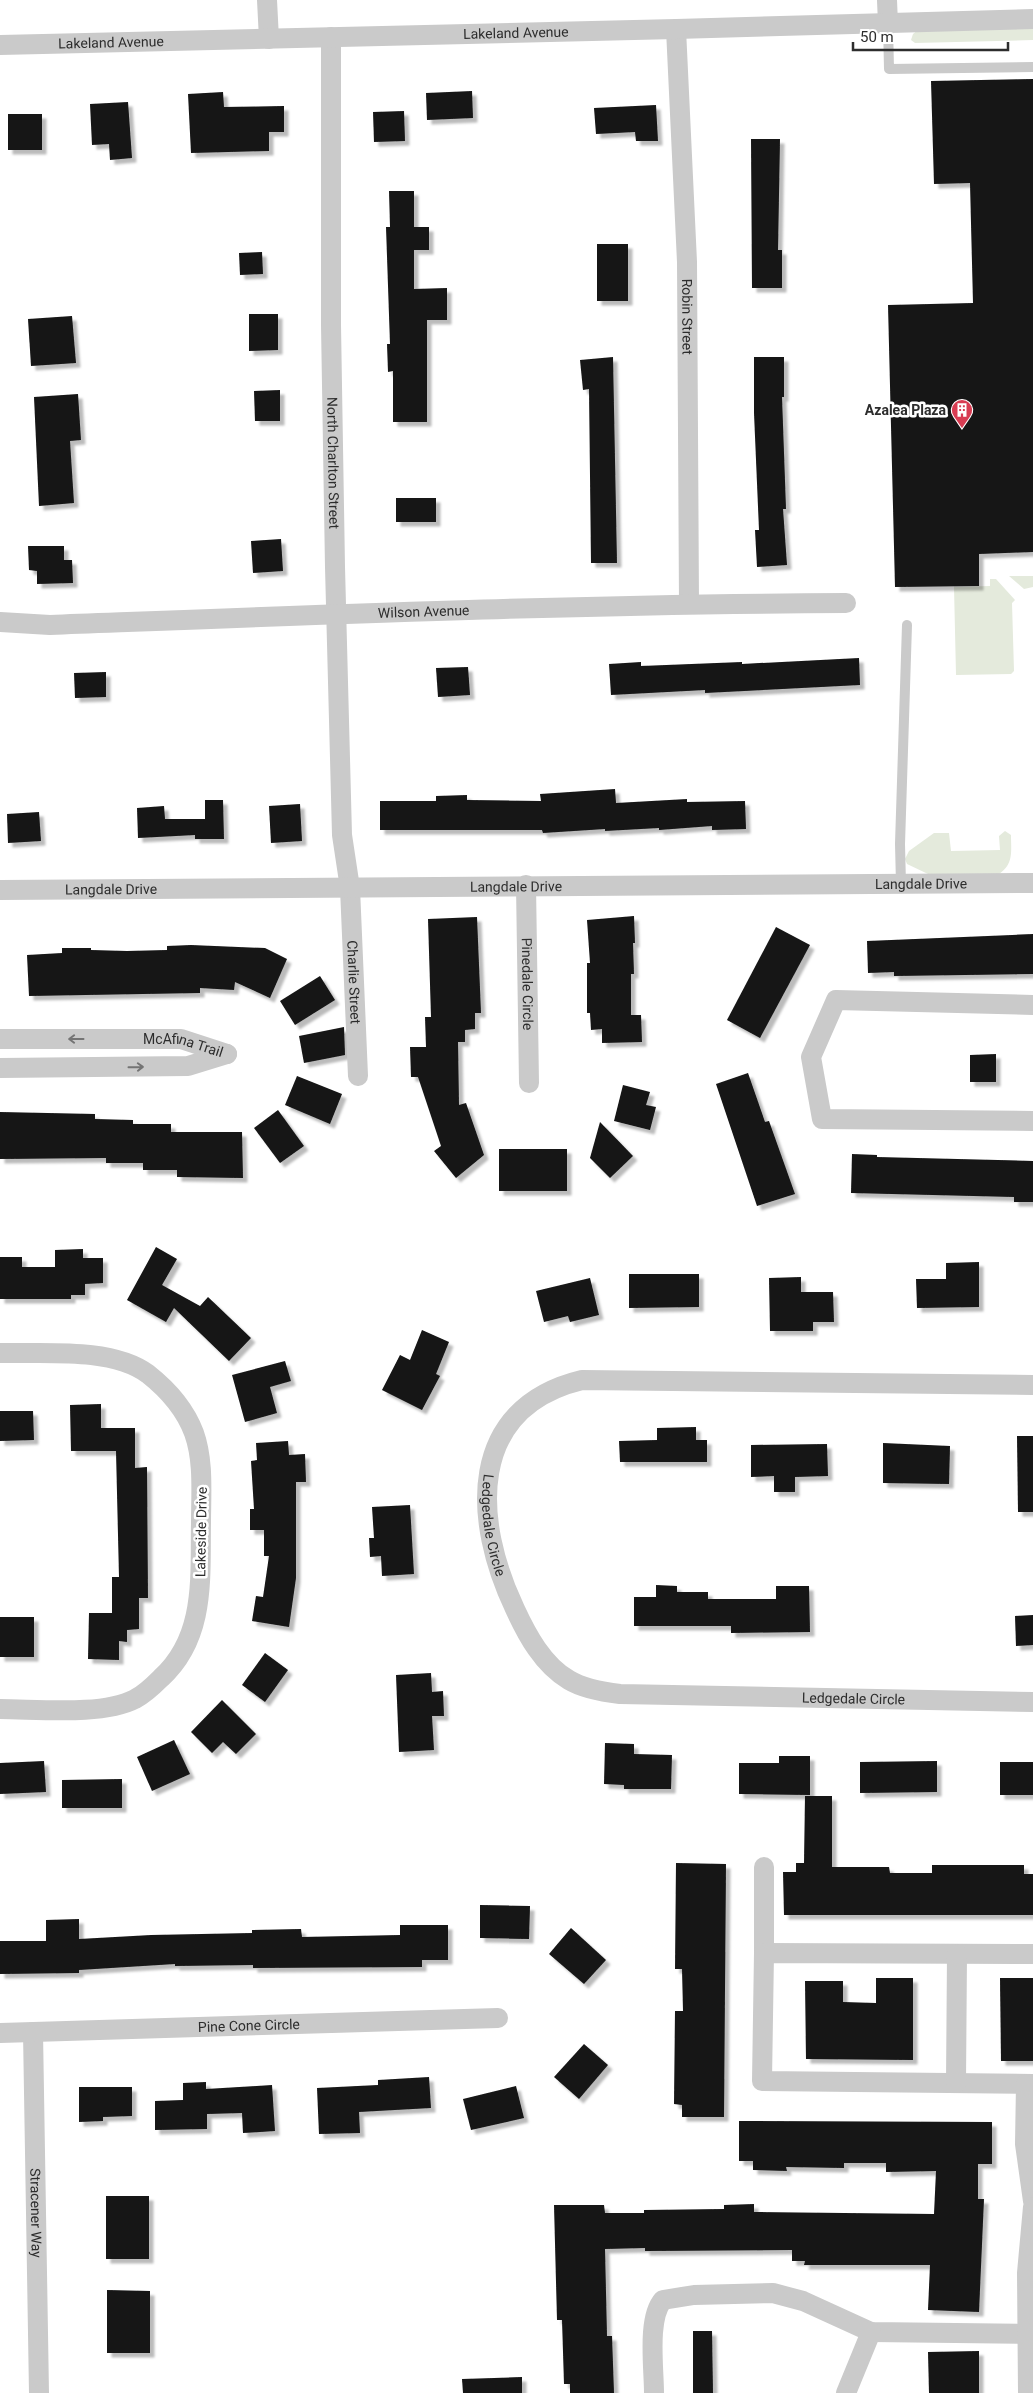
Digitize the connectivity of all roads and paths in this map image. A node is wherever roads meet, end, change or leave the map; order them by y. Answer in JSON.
{"nodes":[{"id":1,"x":267,"y":0,"type":"edge"},
{"id":2,"x":887,"y":0,"type":"edge"},
{"id":3,"x":1033,"y":19,"type":"edge"},
{"id":4,"x":888,"y":24,"type":"junction"},
{"id":5,"x":676,"y":30,"type":"junction"},
{"id":6,"x":331,"y":37,"type":"junction"},
{"id":7,"x":269,"y":39,"type":"junction"},
{"id":8,"x":0,"y":45,"type":"edge"},
{"id":9,"x":1033,"y":67,"type":"edge"},
{"id":10,"x":689,"y":603,"type":"junction"},
{"id":11,"x":846,"y":603,"type":"dead end"},
{"id":12,"x":338,"y":614,"type":"junction"},
{"id":13,"x":0,"y":622,"type":"edge"},
{"id":14,"x":907,"y":625,"type":"dead end"},
{"id":15,"x":1033,"y":883,"type":"edge"},
{"id":16,"x":901,"y":884,"type":"junction"},
{"id":17,"x":526,"y":885,"type":"junction"},
{"id":18,"x":350,"y":888,"type":"junction"},
{"id":19,"x":0,"y":890,"type":"edge"},
{"id":20,"x":1033,"y":1005,"type":"edge"},
{"id":21,"x":0,"y":1039,"type":"edge"},
{"id":22,"x":102,"y":1039,"type":"junction"},
{"id":23,"x":0,"y":1068,"type":"edge"},
{"id":24,"x":102,"y":1068,"type":"junction"},
{"id":25,"x":358,"y":1076,"type":"dead end"},
{"id":26,"x":529,"y":1083,"type":"dead end"},
{"id":27,"x":1033,"y":1121,"type":"edge"},
{"id":28,"x":0,"y":1354,"type":"edge"},
{"id":29,"x":1033,"y":1385,"type":"edge"},
{"id":30,"x":1033,"y":1702,"type":"edge"},
{"id":31,"x":0,"y":1709,"type":"edge"},
{"id":32,"x":764,"y":1867,"type":"dead end"},
{"id":33,"x":764,"y":1953,"type":"junction"},
{"id":34,"x":957,"y":1954,"type":"junction"},
{"id":35,"x":1033,"y":1954,"type":"edge"},
{"id":36,"x":498,"y":2018,"type":"dead end"},
{"id":37,"x":33,"y":2032,"type":"junction"},
{"id":38,"x":0,"y":2033,"type":"edge"},
{"id":39,"x":956,"y":2083,"type":"junction"},
{"id":40,"x":1029,"y":2084,"type":"edge"},
{"id":41,"x":1033,"y":2201,"type":"edge"},
{"id":42,"x":1033,"y":2207,"type":"edge"},
{"id":43,"x":871,"y":2332,"type":"junction"},
{"id":44,"x":1028,"y":2334,"type":"junction"},
{"id":45,"x":39,"y":2393,"type":"edge"},
{"id":46,"x":654,"y":2393,"type":"edge"},
{"id":47,"x":846,"y":2393,"type":"edge"},
{"id":48,"x":1028,"y":2393,"type":"edge"}],
"edges":[{"from":1,"to":7,"type":"street"},
{"from":2,"to":4,"type":"street"},
{"from":3,"to":4,"type":"street","name":"Lakeland Avenue"},
{"from":4,"to":5,"type":"street","name":"Lakeland Avenue"},
{"from":4,"to":9,"type":"lane"},
{"from":5,"to":6,"type":"street","name":"Lakeland Avenue"},
{"from":5,"to":10,"type":"street","name":"Robin Street"},
{"from":6,"to":7,"type":"street","name":"Lakeland Avenue"},
{"from":6,"to":12,"type":"street","name":"North Charlton Street"},
{"from":7,"to":8,"type":"street","name":"Lakeland Avenue"},
{"from":10,"to":11,"type":"street","name":"Wilson Avenue"},
{"from":10,"to":12,"type":"street","name":"Wilson Avenue"},
{"from":12,"to":13,"type":"street","name":"Wilson Avenue"},
{"from":12,"to":18,"type":"street","name":"North Charlton Street"},
{"from":14,"to":16,"type":"lane"},
{"from":15,"to":16,"type":"street","name":"Langdale Drive"},
{"from":16,"to":17,"type":"street","name":"Langdale Drive"},
{"from":17,"to":18,"type":"street","name":"Langdale Drive"},
{"from":17,"to":26,"type":"street","name":"Pinedale Circle"},
{"from":18,"to":19,"type":"street","name":"Langdale Drive"},
{"from":18,"to":25,"type":"street","name":"Charlie Street"},
{"from":20,"to":27,"type":"street"},
{"from":22,"to":21,"type":"street","name":"McAfina Trail","one_way":true},
{"from":22,"to":24,"type":"street"},
{"from":24,"to":22,"type":"street","name":"McAfina Trail","one_way":true},
{"from":23,"to":24,"type":"street","name":"McAfina Trail"},
{"from":28,"to":31,"type":"street","name":"Lakeside Drive"},
{"from":29,"to":30,"type":"street","name":"Ledgedale Circle"},
{"from":32,"to":33,"type":"street"},
{"from":33,"to":34,"type":"street"},
{"from":33,"to":39,"type":"street"},
{"from":34,"to":35,"type":"street"},
{"from":34,"to":39,"type":"street"},
{"from":36,"to":37,"type":"street","name":"Pine Cone Circle"},
{"from":37,"to":38,"type":"street","name":"Pine Cone Circle"},
{"from":37,"to":45,"type":"street","name":"Stracener Way"},
{"from":39,"to":40,"type":"street"},
{"from":40,"to":41,"type":"street"},
{"from":42,"to":44,"type":"street"},
{"from":43,"to":44,"type":"street"},
{"from":43,"to":46,"type":"street"},
{"from":43,"to":47,"type":"street"},
{"from":44,"to":48,"type":"street"}]}
